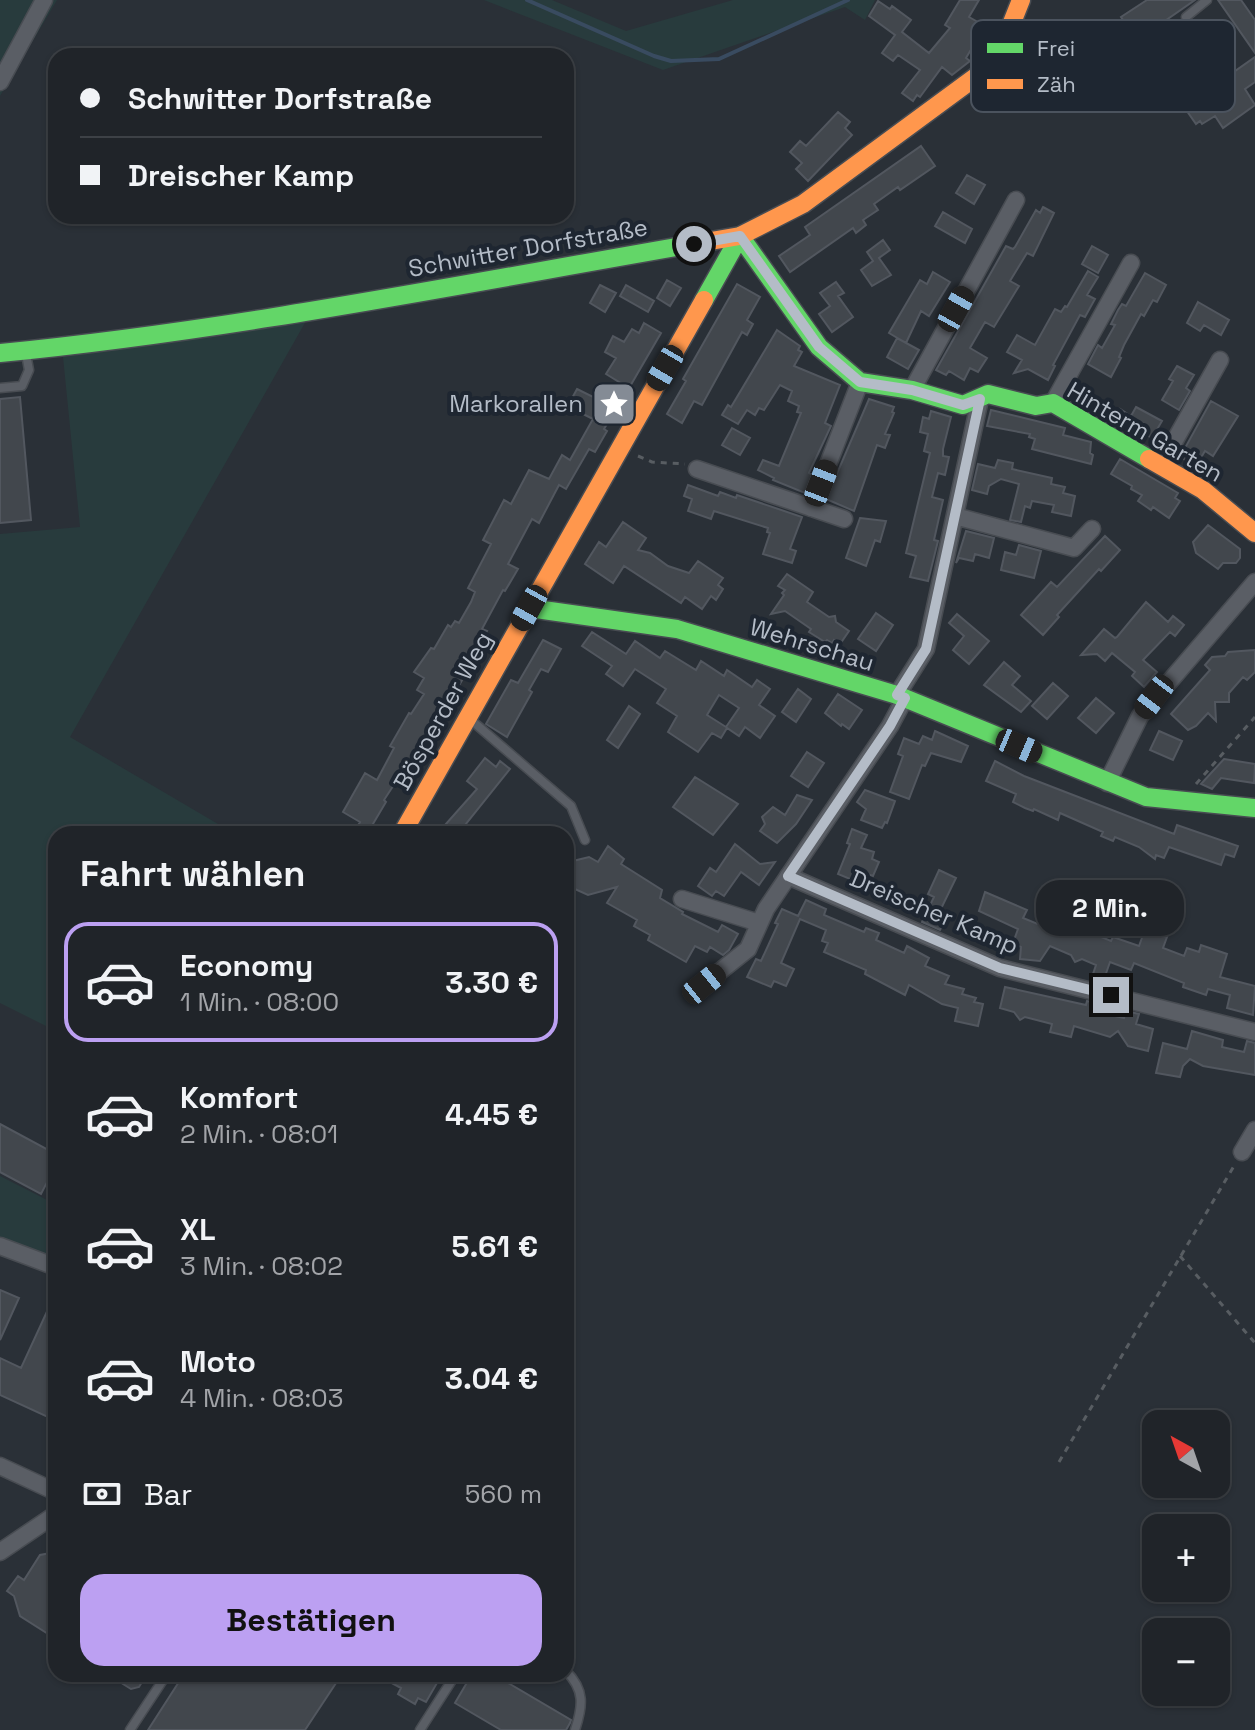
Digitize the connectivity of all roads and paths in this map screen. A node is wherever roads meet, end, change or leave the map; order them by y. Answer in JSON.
{"nodes":[{"id":1,"x":44,"y":0,"type":"edge"},
{"id":2,"x":1021,"y":0,"type":"edge"},
{"id":3,"x":1207,"y":0,"type":"edge"},
{"id":4,"x":1186,"y":17,"type":"dead end"},
{"id":5,"x":1013,"y":20,"type":"edge"},
{"id":6,"x":971,"y":80,"type":"edge"},
{"id":7,"x":0,"y":82,"type":"edge"},
{"id":8,"x":1016,"y":200,"type":"dead end"},
{"id":9,"x":740,"y":236,"type":"junction"},
{"id":10,"x":1131,"y":263,"type":"dead end"},
{"id":11,"x":25,"y":350,"type":"junction"},
{"id":12,"x":0,"y":353,"type":"edge"},
{"id":13,"x":1220,"y":360,"type":"dead end"},
{"id":14,"x":860,"y":382,"type":"junction"},
{"id":15,"x":0,"y":388,"type":"edge"},
{"id":16,"x":912,"y":390,"type":"junction"},
{"id":17,"x":980,"y":399,"type":"junction"},
{"id":18,"x":1053,"y":403,"type":"junction"},
{"id":19,"x":621,"y":447,"type":"junction"},
{"id":20,"x":1161,"y":465,"type":"junction"},
{"id":21,"x":697,"y":469,"type":"joint"},
{"id":22,"x":811,"y":508,"type":"junction"},
{"id":23,"x":955,"y":516,"type":"junction"},
{"id":24,"x":844,"y":519,"type":"dead end"},
{"id":25,"x":1092,"y":529,"type":"dead end"},
{"id":26,"x":1255,"y":533,"type":"edge"},
{"id":27,"x":1255,"y":582,"type":"edge"},
{"id":28,"x":529,"y":608,"type":"junction"},
{"id":29,"x":901,"y":697,"type":"junction"},
{"id":30,"x":468,"y":716,"type":"junction"},
{"id":31,"x":1255,"y":717,"type":"edge"},
{"id":32,"x":1107,"y":783,"type":"junction"},
{"id":33,"x":1180,"y":802,"type":"junction"},
{"id":34,"x":1255,"y":808,"type":"edge"},
{"id":35,"x":406,"y":826,"type":"edge"},
{"id":36,"x":585,"y":840,"type":"dead end"},
{"id":37,"x":788,"y":876,"type":"junction"},
{"id":38,"x":682,"y":899,"type":"dead end"},
{"id":39,"x":759,"y":923,"type":"junction"},
{"id":40,"x":704,"y":984,"type":"dead end"},
{"id":41,"x":1255,"y":1032,"type":"edge"},
{"id":42,"x":1255,"y":1130,"type":"edge"},
{"id":43,"x":1242,"y":1152,"type":"joint"},
{"id":44,"x":0,"y":1246,"type":"edge"},
{"id":45,"x":1180,"y":1256,"type":"junction"},
{"id":46,"x":48,"y":1264,"type":"edge"},
{"id":47,"x":1255,"y":1343,"type":"edge"},
{"id":48,"x":1059,"y":1462,"type":"dead end"},
{"id":49,"x":0,"y":1466,"type":"edge"},
{"id":50,"x":48,"y":1488,"type":"edge"},
{"id":51,"x":48,"y":1519,"type":"edge"},
{"id":52,"x":0,"y":1552,"type":"edge"},
{"id":53,"x":574,"y":1679,"type":"edge"},
{"id":54,"x":162,"y":1682,"type":"edge"},
{"id":55,"x":451,"y":1682,"type":"edge"},
{"id":56,"x":130,"y":1730,"type":"edge"},
{"id":57,"x":420,"y":1730,"type":"edge"},
{"id":58,"x":575,"y":1730,"type":"edge"}],
"edges":[{"from":1,"to":7,"type":"street"},
{"from":2,"to":5,"type":"street","name":"Schwitter Dorfstraße"},
{"from":3,"to":4,"type":"lane"},
{"from":6,"to":9,"type":"street","name":"Schwitter Dorfstraße"},
{"from":8,"to":16,"type":"street"},
{"from":9,"to":11,"type":"street","name":"Schwitter Dorfstraße"},
{"from":9,"to":14,"type":"street"},
{"from":9,"to":19,"type":"street","name":"Bösperder Weg"},
{"from":10,"to":18,"type":"street"},
{"from":11,"to":12,"type":"street","name":"Schwitter Dorfstraße"},
{"from":11,"to":15,"type":"lane"},
{"from":13,"to":20,"type":"street"},
{"from":14,"to":16,"type":"street","name":"Hinterm Garten"},
{"from":14,"to":22,"type":"street"},
{"from":16,"to":17,"type":"street","name":"Hinterm Garten"},
{"from":17,"to":18,"type":"street","name":"Hinterm Garten"},
{"from":17,"to":23,"type":"street"},
{"from":18,"to":20,"type":"street","name":"Hinterm Garten"},
{"from":19,"to":21,"type":"path"},
{"from":19,"to":28,"type":"street","name":"Bösperder Weg"},
{"from":20,"to":26,"type":"street","name":"Hinterm Garten"},
{"from":21,"to":22,"type":"street"},
{"from":22,"to":24,"type":"street"},
{"from":23,"to":25,"type":"street"},
{"from":23,"to":29,"type":"street"},
{"from":27,"to":32,"type":"street"},
{"from":28,"to":29,"type":"street","name":"Wehrschau"},
{"from":28,"to":30,"type":"street","name":"Bösperder Weg"},
{"from":29,"to":32,"type":"street","name":"Wehrschau"},
{"from":29,"to":37,"type":"street"},
{"from":30,"to":35,"type":"street","name":"Bösperder Weg"},
{"from":30,"to":36,"type":"lane"},
{"from":31,"to":33,"type":"path"},
{"from":32,"to":33,"type":"street","name":"Wehrschau"},
{"from":33,"to":34,"type":"street","name":"Wehrschau"},
{"from":37,"to":39,"type":"street"},
{"from":37,"to":41,"type":"street","name":"Dreischer Kamp"},
{"from":38,"to":39,"type":"street"},
{"from":39,"to":40,"type":"street"},
{"from":42,"to":43,"type":"street"},
{"from":43,"to":45,"type":"path"},
{"from":44,"to":46,"type":"street"},
{"from":45,"to":47,"type":"path"},
{"from":45,"to":48,"type":"path"},
{"from":49,"to":50,"type":"street"},
{"from":51,"to":52,"type":"street"},
{"from":53,"to":58,"type":"lane"},
{"from":54,"to":56,"type":"lane"},
{"from":55,"to":57,"type":"lane"}]}
